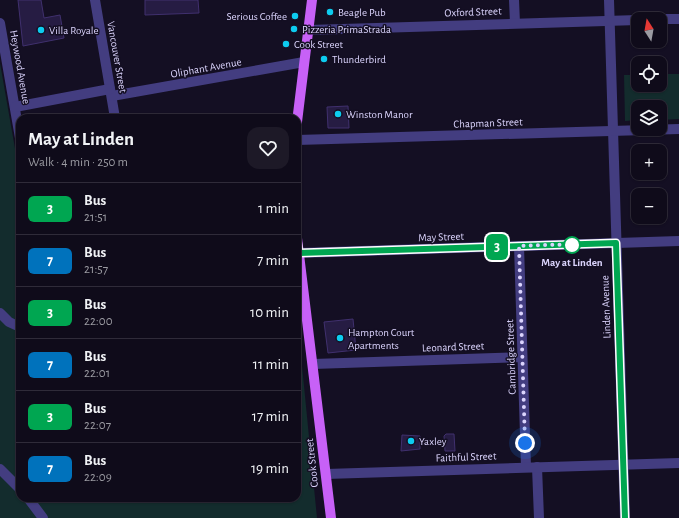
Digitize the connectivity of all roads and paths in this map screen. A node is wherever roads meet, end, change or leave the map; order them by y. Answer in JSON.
{"nodes":[{"id":1,"x":95,"y":0,"type":"edge"},
{"id":2,"x":312,"y":0,"type":"edge"},
{"id":3,"x":514,"y":0,"type":"edge"},
{"id":4,"x":609,"y":0,"type":"edge"},
{"id":5,"x":667,"y":19,"type":"edge"},
{"id":6,"x":679,"y":19,"type":"edge"},
{"id":7,"x":631,"y":20,"type":"edge"},
{"id":8,"x":610,"y":21,"type":"junction"},
{"id":9,"x":0,"y":23,"type":"edge"},
{"id":10,"x":515,"y":23,"type":"junction"},
{"id":11,"x":309,"y":30,"type":"junction"},
{"id":12,"x":304,"y":62,"type":"junction"},
{"id":13,"x":111,"y":93,"type":"junction"},
{"id":14,"x":14,"y":107,"type":"junction"},
{"id":15,"x":115,"y":114,"type":"edge"},
{"id":16,"x":298,"y":114,"type":"edge"},
{"id":17,"x":16,"y":117,"type":"edge"},
{"id":18,"x":679,"y":129,"type":"edge"},
{"id":19,"x":613,"y":131,"type":"junction"},
{"id":20,"x":301,"y":140,"type":"edge"},
{"id":21,"x":679,"y":241,"type":"edge"},
{"id":22,"x":616,"y":243,"type":"junction"},
{"id":23,"x":519,"y":246,"type":"junction"},
{"id":24,"x":301,"y":253,"type":"edge"},
{"id":25,"x":301,"y":269,"type":"edge"},
{"id":26,"x":0,"y":313,"type":"edge"},
{"id":27,"x":16,"y":325,"type":"edge"},
{"id":28,"x":522,"y":357,"type":"junction"},
{"id":29,"x":313,"y":364,"type":"junction"},
{"id":30,"x":679,"y":463,"type":"edge"},
{"id":31,"x":623,"y":464,"type":"junction"},
{"id":32,"x":526,"y":467,"type":"junction"},
{"id":33,"x":537,"y":467,"type":"junction"},
{"id":34,"x":0,"y":469,"type":"edge"},
{"id":35,"x":326,"y":474,"type":"junction"},
{"id":36,"x":16,"y":485,"type":"edge"},
{"id":37,"x":31,"y":502,"type":"edge"},
{"id":38,"x":42,"y":516,"type":"edge"},
{"id":39,"x":331,"y":518,"type":"edge"},
{"id":40,"x":539,"y":518,"type":"edge"},
{"id":41,"x":625,"y":518,"type":"edge"}],
"edges":[{"from":1,"to":13,"type":"street","name":"Vancouver Street"},
{"from":2,"to":11,"type":"main road"},
{"from":3,"to":10,"type":"street"},
{"from":4,"to":8,"type":"street","name":"Linden Avenue"},
{"from":5,"to":6,"type":"street"},
{"from":7,"to":8,"type":"street","name":"Oxford Street"},
{"from":8,"to":10,"type":"street","name":"Oxford Street"},
{"from":8,"to":19,"type":"street","name":"Linden Avenue"},
{"from":9,"to":14,"type":"street","name":"Heywood Avenue"},
{"from":10,"to":11,"type":"street","name":"Oxford Street"},
{"from":11,"to":12,"type":"main road"},
{"from":12,"to":13,"type":"street","name":"Oliphant Avenue"},
{"from":12,"to":16,"type":"main road"},
{"from":13,"to":14,"type":"street","name":"Oliphant Avenue"},
{"from":13,"to":15,"type":"street","name":"Vancouver Street"},
{"from":14,"to":17,"type":"street","name":"Heywood Avenue"},
{"from":18,"to":19,"type":"street","name":"Chapman Street"},
{"from":19,"to":20,"type":"street","name":"Chapman Street"},
{"from":19,"to":22,"type":"street","name":"Linden Avenue"},
{"from":21,"to":22,"type":"street","name":"May Street"},
{"from":22,"to":23,"type":"street","name":"May Street"},
{"from":22,"to":31,"type":"street","name":"Linden Avenue"},
{"from":23,"to":24,"type":"street","name":"May Street"},
{"from":23,"to":28,"type":"street","name":"Cambridge Street"},
{"from":25,"to":29,"type":"main road","name":"Cook Street"},
{"from":26,"to":27,"type":"street"},
{"from":28,"to":29,"type":"street","name":"Leonard Street"},
{"from":28,"to":32,"type":"street","name":"Cambridge Street"},
{"from":29,"to":35,"type":"main road","name":"Cook Street"},
{"from":30,"to":31,"type":"street","name":"Faithful Street"},
{"from":31,"to":33,"type":"street","name":"Faithful Street"},
{"from":31,"to":41,"type":"street","name":"Linden Avenue"},
{"from":32,"to":33,"type":"street","name":"Faithful Street"},
{"from":32,"to":35,"type":"street","name":"Faithful Street"},
{"from":33,"to":40,"type":"street"},
{"from":34,"to":36,"type":"street"},
{"from":35,"to":39,"type":"main road","name":"Cook Street"},
{"from":37,"to":38,"type":"street"}]}
